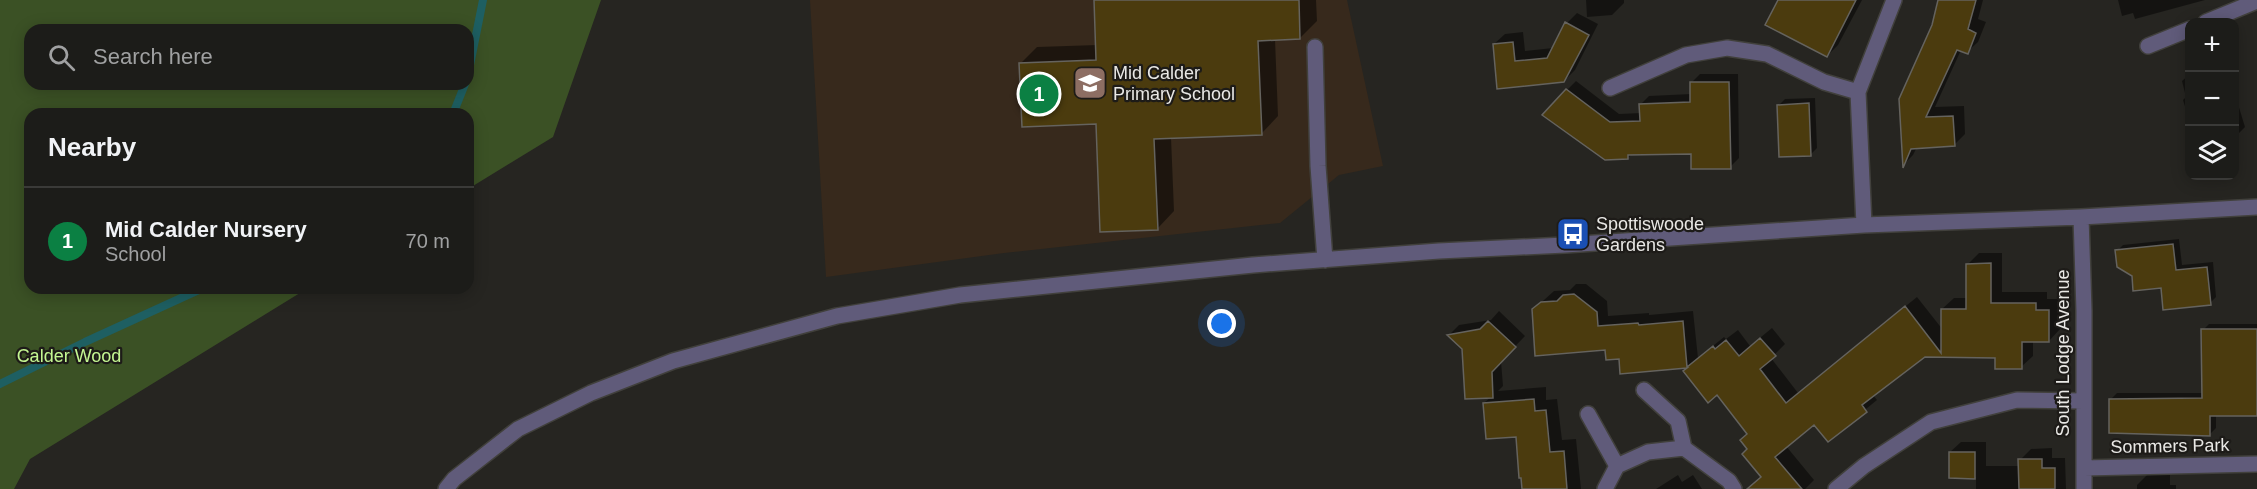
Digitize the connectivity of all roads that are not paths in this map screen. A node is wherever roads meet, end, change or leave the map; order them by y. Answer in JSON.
{"nodes":[{"id":1,"x":1894,"y":0,"type":"edge"},
{"id":2,"x":2257,"y":1,"type":"edge"},
{"id":3,"x":2216,"y":18,"type":"edge"},
{"id":4,"x":2185,"y":31,"type":"edge"},
{"id":5,"x":2148,"y":46,"type":"dead end"},
{"id":6,"x":1315,"y":47,"type":"dead end"},
{"id":7,"x":1610,"y":88,"type":"dead end"},
{"id":8,"x":1858,"y":92,"type":"junction"},
{"id":9,"x":2257,"y":207,"type":"edge"},
{"id":10,"x":2081,"y":217,"type":"junction"},
{"id":11,"x":1864,"y":225,"type":"junction"},
{"id":12,"x":1325,"y":260,"type":"junction"},
{"id":13,"x":1644,"y":390,"type":"dead end"},
{"id":14,"x":2084,"y":401,"type":"junction"},
{"id":15,"x":1588,"y":414,"type":"dead end"},
{"id":16,"x":1684,"y":448,"type":"junction"},
{"id":17,"x":2257,"y":464,"type":"edge"},
{"id":18,"x":1617,"y":466,"type":"junction"},
{"id":19,"x":2084,"y":468,"type":"junction"},
{"id":20,"x":446,"y":489,"type":"edge"},
{"id":21,"x":1605,"y":489,"type":"edge"},
{"id":22,"x":1734,"y":489,"type":"edge"},
{"id":23,"x":1836,"y":489,"type":"edge"},
{"id":24,"x":2084,"y":489,"type":"edge"}],
"edges":[{"from":1,"to":8,"type":"street"},
{"from":2,"to":3,"type":"street"},
{"from":4,"to":5,"type":"street"},
{"from":6,"to":12,"type":"street"},
{"from":7,"to":8,"type":"street"},
{"from":8,"to":11,"type":"street"},
{"from":9,"to":10,"type":"street"},
{"from":10,"to":11,"type":"street"},
{"from":10,"to":14,"type":"street","name":"South Lodge Avenue"},
{"from":11,"to":12,"type":"street"},
{"from":12,"to":20,"type":"street"},
{"from":13,"to":16,"type":"street"},
{"from":14,"to":19,"type":"street","name":"South Lodge Avenue"},
{"from":14,"to":23,"type":"street"},
{"from":15,"to":18,"type":"street"},
{"from":16,"to":18,"type":"street"},
{"from":16,"to":22,"type":"street"},
{"from":17,"to":19,"type":"street","name":"Sommers Park"},
{"from":18,"to":21,"type":"street"},
{"from":19,"to":24,"type":"street","name":"South Lodge Avenue"}]}
